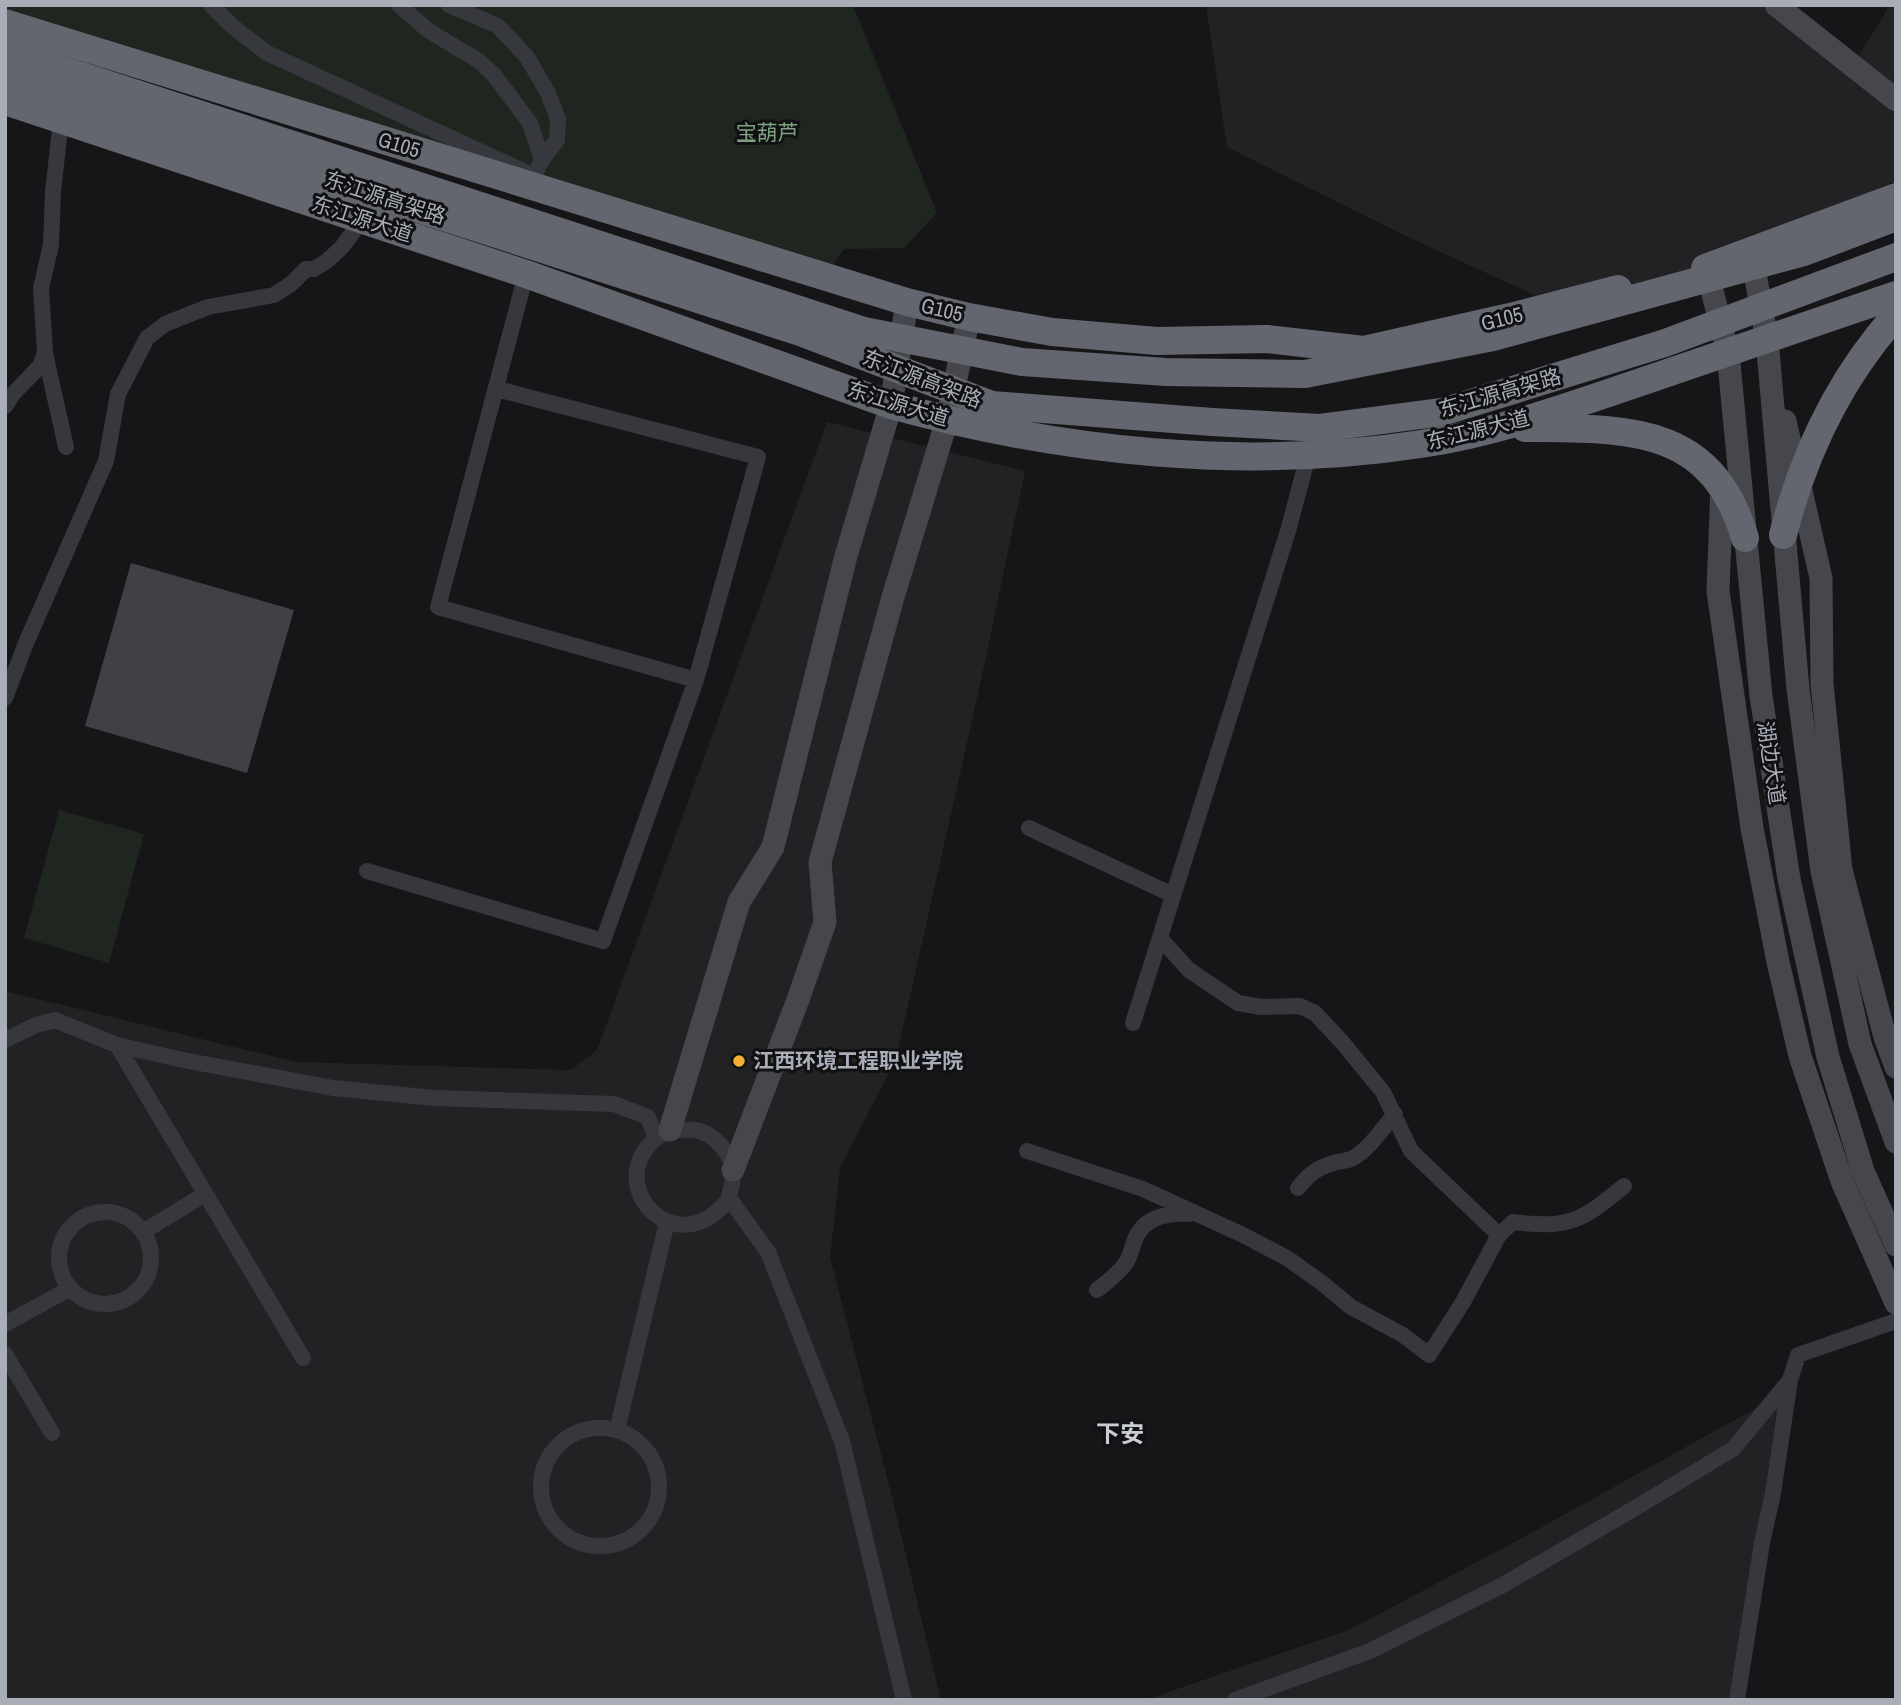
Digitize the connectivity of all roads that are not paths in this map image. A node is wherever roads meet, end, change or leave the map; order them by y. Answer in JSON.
{"nodes":[{"id":1,"x":211,"y":5,"type":"edge"},
{"id":2,"x":398,"y":5,"type":"edge"},
{"id":3,"x":449,"y":5,"type":"edge"},
{"id":4,"x":1776,"y":5,"type":"edge"},
{"id":5,"x":5,"y":23,"type":"edge"},
{"id":6,"x":5,"y":51,"type":"edge"},
{"id":7,"x":5,"y":79,"type":"edge"},
{"id":8,"x":1896,"y":100,"type":"edge"},
{"id":9,"x":5,"y":101,"type":"edge"},
{"id":10,"x":61,"y":119,"type":"junction"},
{"id":11,"x":286,"y":154,"type":"junction"},
{"id":12,"x":542,"y":160,"type":"junction"},
{"id":13,"x":534,"y":176,"type":"junction"},
{"id":14,"x":1896,"y":197,"type":"edge"},
{"id":15,"x":1896,"y":217,"type":"edge"},
{"id":16,"x":362,"y":220,"type":"junction"},
{"id":17,"x":1751,"y":251,"type":"junction"},
{"id":18,"x":769,"y":252,"type":"dead end"},
{"id":19,"x":1896,"y":257,"type":"edge"},
{"id":20,"x":1706,"y":267,"type":"junction"},
{"id":21,"x":802,"y":270,"type":"junction"},
{"id":22,"x":526,"y":274,"type":"junction"},
{"id":23,"x":1896,"y":295,"type":"edge"},
{"id":24,"x":907,"y":302,"type":"junction"},
{"id":25,"x":1896,"y":315,"type":"edge"},
{"id":26,"x":969,"y":317,"type":"junction"},
{"id":27,"x":1767,"y":340,"type":"junction"},
{"id":28,"x":45,"y":353,"type":"junction"},
{"id":29,"x":1728,"y":353,"type":"junction"},
{"id":30,"x":829,"y":382,"type":"junction"},
{"id":31,"x":497,"y":388,"type":"junction"},
{"id":32,"x":891,"y":405,"type":"junction"},
{"id":33,"x":5,"y":407,"type":"edge"},
{"id":34,"x":947,"y":420,"type":"junction"},
{"id":35,"x":1498,"y":428,"type":"junction"},
{"id":36,"x":66,"y":447,"type":"dead end"},
{"id":37,"x":1308,"y":456,"type":"junction"},
{"id":38,"x":1798,"y":479,"type":"junction"},
{"id":39,"x":1722,"y":487,"type":"junction"},
{"id":40,"x":1783,"y":535,"type":"junction"},
{"id":41,"x":1745,"y":538,"type":"junction"},
{"id":42,"x":696,"y":680,"type":"junction"},
{"id":43,"x":7,"y":690,"type":"edge"},
{"id":44,"x":1029,"y":828,"type":"dead end"},
{"id":45,"x":368,"y":871,"type":"dead end"},
{"id":46,"x":1173,"y":895,"type":"junction"},
{"id":47,"x":1160,"y":938,"type":"junction"},
{"id":48,"x":1133,"y":1023,"type":"dead end"},
{"id":49,"x":5,"y":1041,"type":"edge"},
{"id":50,"x":117,"y":1045,"type":"junction"},
{"id":51,"x":1896,"y":1067,"type":"edge"},
{"id":52,"x":1395,"y":1114,"type":"junction"},
{"id":53,"x":663,"y":1134,"type":"junction"},
{"id":54,"x":1896,"y":1142,"type":"edge"},
{"id":55,"x":1027,"y":1151,"type":"dead end"},
{"id":56,"x":733,"y":1170,"type":"junction"},
{"id":57,"x":1624,"y":1186,"type":"dead end"},
{"id":58,"x":1298,"y":1188,"type":"dead end"},
{"id":59,"x":205,"y":1194,"type":"junction"},
{"id":60,"x":729,"y":1198,"type":"junction"},
{"id":61,"x":1199,"y":1215,"type":"junction"},
{"id":62,"x":667,"y":1222,"type":"junction"},
{"id":63,"x":143,"y":1232,"type":"junction"},
{"id":64,"x":1499,"y":1235,"type":"junction"},
{"id":65,"x":1896,"y":1245,"type":"edge"},
{"id":66,"x":71,"y":1288,"type":"junction"},
{"id":67,"x":1097,"y":1290,"type":"dead end"},
{"id":68,"x":1896,"y":1303,"type":"edge"},
{"id":69,"x":1896,"y":1321,"type":"edge"},
{"id":70,"x":5,"y":1324,"type":"edge"},
{"id":71,"x":5,"y":1353,"type":"edge"},
{"id":72,"x":303,"y":1358,"type":"dead end"},
{"id":73,"x":1790,"y":1380,"type":"junction"},
{"id":74,"x":617,"y":1430,"type":"junction"},
{"id":75,"x":52,"y":1433,"type":"dead end"},
{"id":76,"x":904,"y":1700,"type":"edge"},
{"id":77,"x":1235,"y":1700,"type":"edge"},
{"id":78,"x":1737,"y":1700,"type":"edge"}],
"edges":[{"from":1,"to":13,"type":"street"},
{"from":2,"to":12,"type":"street"},
{"from":3,"to":12,"type":"street"},
{"from":4,"to":8,"type":"street"},
{"from":5,"to":21,"type":"highway","name":"G105","number":"G105"},
{"from":6,"to":11,"type":"highway","name":"东江源高架路","bridge":true},
{"from":7,"to":11,"type":"highway","name":"东江源高架路","bridge":true},
{"from":9,"to":10,"type":"highway","name":"东江源大道"},
{"from":10,"to":16,"type":"highway","name":"东江源大道"},
{"from":10,"to":28,"type":"street"},
{"from":11,"to":15,"type":"highway","name":"东江源高架路","bridge":true},
{"from":11,"to":19,"type":"highway","name":"东江源高架路","bridge":true},
{"from":11,"to":21,"type":"highway","bridge":true},
{"from":11,"to":30,"type":"highway","bridge":true},
{"from":12,"to":13,"type":"street"},
{"from":13,"to":18,"type":"street"},
{"from":14,"to":17,"type":"highway","name":"G105","number":"G105"},
{"from":16,"to":22,"type":"highway","name":"东江源大道"},
{"from":16,"to":43,"type":"street"},
{"from":17,"to":20,"type":"highway","name":"G105","number":"G105"},
{"from":17,"to":27,"type":"street","name":"湖边大道"},
{"from":20,"to":26,"type":"highway","name":"G105","number":"G105"},
{"from":20,"to":29,"type":"street","name":"湖边大道"},
{"from":21,"to":24,"type":"highway","name":"G105","number":"G105"},
{"from":22,"to":30,"type":"highway","name":"东江源大道"},
{"from":22,"to":31,"type":"street"},
{"from":23,"to":27,"type":"highway","name":"东江源大道"},
{"from":24,"to":26,"type":"highway","name":"G105","number":"G105"},
{"from":24,"to":32,"type":"street"},
{"from":25,"to":38,"type":"highway"},
{"from":26,"to":34,"type":"street"},
{"from":27,"to":29,"type":"highway","name":"东江源大道"},
{"from":27,"to":38,"type":"street"},
{"from":27,"to":40,"type":"street","name":"湖边大道"},
{"from":28,"to":33,"type":"street"},
{"from":28,"to":36,"type":"street"},
{"from":29,"to":35,"type":"highway","name":"东江源大道"},
{"from":29,"to":39,"type":"street"},
{"from":29,"to":41,"type":"street","name":"湖边大道"},
{"from":30,"to":32,"type":"highway","name":"东江源大道"},
{"from":31,"to":42,"type":"street"},
{"from":31,"to":42,"type":"street"},
{"from":32,"to":34,"type":"highway","name":"东江源大道"},
{"from":32,"to":53,"type":"street"},
{"from":34,"to":37,"type":"highway","name":"东江源大道"},
{"from":34,"to":56,"type":"street"},
{"from":35,"to":37,"type":"highway","name":"东江源大道"},
{"from":35,"to":39,"type":"highway"},
{"from":37,"to":46,"type":"street"},
{"from":38,"to":40,"type":"highway"},
{"from":38,"to":51,"type":"street"},
{"from":39,"to":41,"type":"highway"},
{"from":39,"to":68,"type":"street"},
{"from":40,"to":54,"type":"street","name":"湖边大道"},
{"from":41,"to":65,"type":"street","name":"湖边大道"},
{"from":42,"to":45,"type":"street"},
{"from":44,"to":46,"type":"street"},
{"from":46,"to":47,"type":"street"},
{"from":47,"to":48,"type":"street"},
{"from":47,"to":52,"type":"street"},
{"from":49,"to":50,"type":"street"},
{"from":50,"to":53,"type":"street"},
{"from":50,"to":59,"type":"street"},
{"from":52,"to":58,"type":"street"},
{"from":52,"to":64,"type":"street"},
{"from":53,"to":56,"type":"street"},
{"from":53,"to":62,"type":"street"},
{"from":55,"to":61,"type":"street"},
{"from":56,"to":60,"type":"street"},
{"from":57,"to":64,"type":"street"},
{"from":59,"to":63,"type":"street"},
{"from":59,"to":72,"type":"street"},
{"from":60,"to":62,"type":"street"},
{"from":60,"to":76,"type":"street"},
{"from":61,"to":64,"type":"street"},
{"from":61,"to":67,"type":"street"},
{"from":62,"to":74,"type":"street"},
{"from":63,"to":66,"type":"street"},
{"from":63,"to":66,"type":"street"},
{"from":66,"to":70,"type":"street"},
{"from":69,"to":73,"type":"street"},
{"from":71,"to":75,"type":"street"},
{"from":73,"to":77,"type":"street"},
{"from":73,"to":78,"type":"street"},
{"from":74,"to":74,"type":"street"}]}
